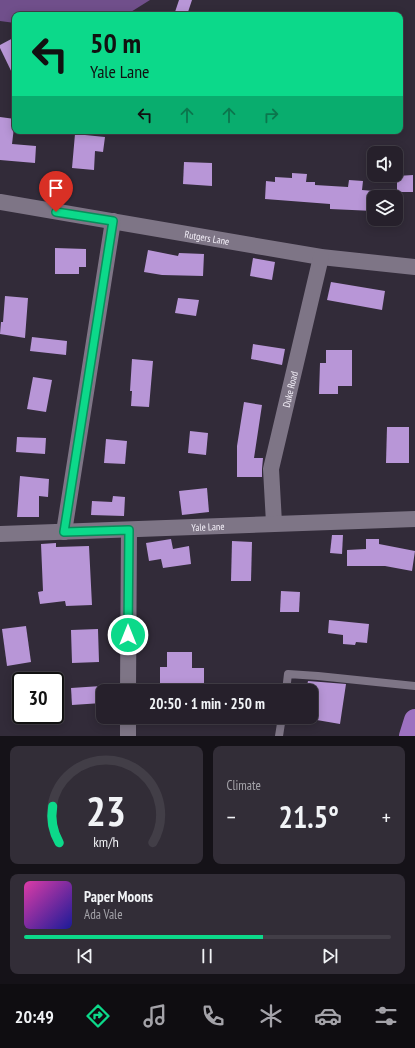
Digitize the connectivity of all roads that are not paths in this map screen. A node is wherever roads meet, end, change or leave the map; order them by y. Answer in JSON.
{"nodes":[{"id":1,"x":0,"y":202,"type":"edge"},
{"id":2,"x":113,"y":221,"type":"junction"},
{"id":3,"x":321,"y":257,"type":"junction"},
{"id":4,"x":415,"y":267,"type":"edge"},
{"id":5,"x":415,"y":519,"type":"edge"},
{"id":6,"x":274,"y":523,"type":"junction"},
{"id":7,"x":129,"y":530,"type":"junction"},
{"id":8,"x":64,"y":532,"type":"junction"},
{"id":9,"x":0,"y":534,"type":"edge"},
{"id":10,"x":128,"y":684,"type":"edge"},
{"id":11,"x":287,"y":684,"type":"edge"},
{"id":12,"x":415,"y":686,"type":"edge"},
{"id":13,"x":415,"y":720,"type":"edge"},
{"id":14,"x":128,"y":724,"type":"edge"},
{"id":15,"x":281,"y":724,"type":"edge"},
{"id":16,"x":128,"y":736,"type":"edge"},
{"id":17,"x":279,"y":736,"type":"edge"},
{"id":18,"x":410,"y":736,"type":"edge"}],
"edges":[{"from":1,"to":2,"type":"street","name":"Rutgers Lane"},
{"from":2,"to":3,"type":"street","name":"Rutgers Lane"},
{"from":2,"to":8,"type":"street"},
{"from":3,"to":4,"type":"street","name":"Rutgers Lane"},
{"from":3,"to":6,"type":"street","name":"Duke Road"},
{"from":5,"to":6,"type":"street","name":"Yale Lane"},
{"from":6,"to":7,"type":"street","name":"Yale Lane"},
{"from":7,"to":8,"type":"street","name":"Yale Lane"},
{"from":7,"to":10,"type":"street"},
{"from":8,"to":9,"type":"street","name":"Yale Lane"},
{"from":11,"to":12,"type":"lane"},
{"from":13,"to":18,"type":"main road"},
{"from":14,"to":16,"type":"street"},
{"from":15,"to":17,"type":"lane"}]}
